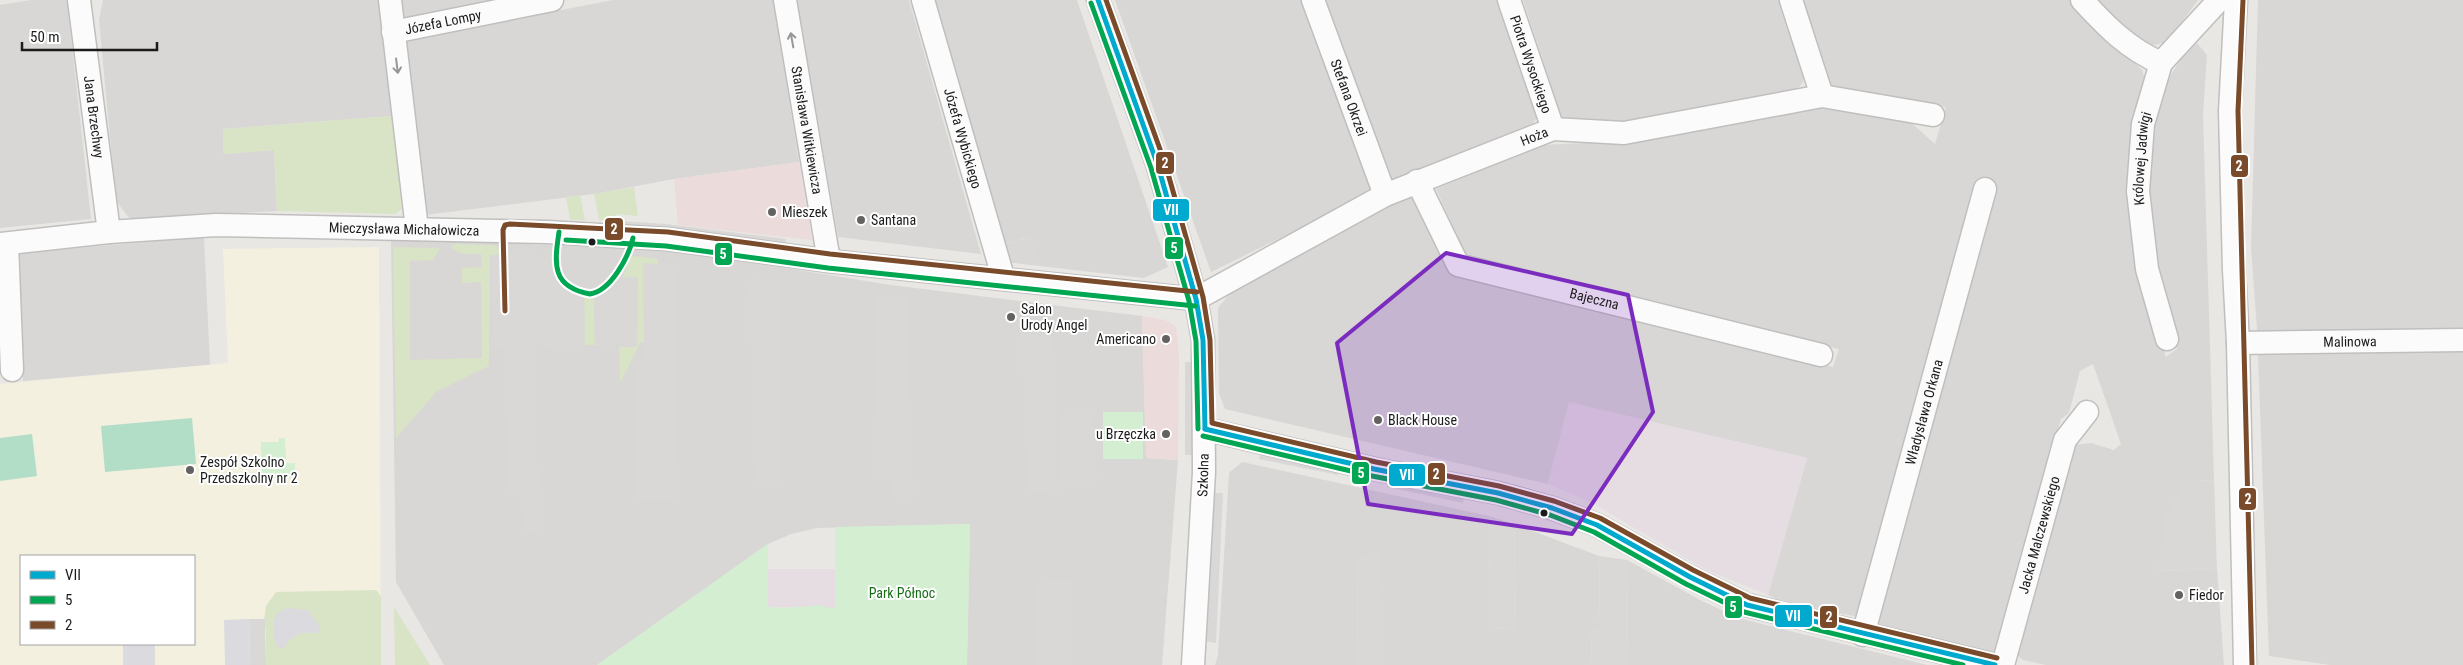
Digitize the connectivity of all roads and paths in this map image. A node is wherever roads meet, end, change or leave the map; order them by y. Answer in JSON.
{"nodes":[{"id":1,"x":79,"y":0,"type":"edge"},
{"id":2,"x":390,"y":0,"type":"edge"},
{"id":3,"x":552,"y":0,"type":"edge"},
{"id":4,"x":785,"y":0,"type":"edge"},
{"id":5,"x":923,"y":0,"type":"edge"},
{"id":6,"x":1098,"y":0,"type":"edge"},
{"id":7,"x":1313,"y":0,"type":"edge"},
{"id":8,"x":1510,"y":0,"type":"edge"},
{"id":9,"x":1791,"y":0,"type":"edge"},
{"id":10,"x":2082,"y":0,"type":"edge"},
{"id":11,"x":2220,"y":0,"type":"edge"},
{"id":12,"x":2236,"y":0,"type":"edge"},
{"id":13,"x":393,"y":32,"type":"junction"},
{"id":14,"x":2162,"y":63,"type":"junction"},
{"id":15,"x":1822,"y":96,"type":"junction"},
{"id":16,"x":1933,"y":115,"type":"dead end"},
{"id":17,"x":1553,"y":129,"type":"junction"},
{"id":18,"x":1417,"y":181,"type":"junction"},
{"id":19,"x":1985,"y":189,"type":"dead end"},
{"id":20,"x":1385,"y":195,"type":"junction"},
{"id":21,"x":417,"y":229,"type":"junction"},
{"id":22,"x":109,"y":232,"type":"junction"},
{"id":23,"x":3,"y":244,"type":"edge"},
{"id":24,"x":829,"y":261,"type":"junction"},
{"id":25,"x":1003,"y":277,"type":"junction"},
{"id":26,"x":1196,"y":298,"type":"junction"},
{"id":27,"x":2168,"y":339,"type":"dead end"},
{"id":28,"x":2463,"y":340,"type":"edge"},
{"id":29,"x":2238,"y":343,"type":"junction"},
{"id":30,"x":1821,"y":355,"type":"dead end"},
{"id":31,"x":12,"y":370,"type":"dead end"},
{"id":32,"x":2087,"y":412,"type":"dead end"},
{"id":33,"x":1205,"y":429,"type":"junction"},
{"id":34,"x":1863,"y":635,"type":"junction"},
{"id":35,"x":1193,"y":665,"type":"edge"},
{"id":36,"x":1995,"y":665,"type":"edge"},
{"id":37,"x":2003,"y":665,"type":"edge"},
{"id":38,"x":2245,"y":665,"type":"edge"}],
"edges":[{"from":1,"to":22,"type":"street","name":"Jana Brzechwy"},
{"from":2,"to":13,"type":"street"},
{"from":3,"to":13,"type":"street","name":"Józefa Lompy"},
{"from":24,"to":4,"type":"street","name":"Stanisława Witkiewicza","one_way":true},
{"from":5,"to":25,"type":"street","name":"Józefa Wybickiego"},
{"from":6,"to":26,"type":"street","name":"Szkolna"},
{"from":7,"to":20,"type":"street","name":"Stefana Okrzei"},
{"from":8,"to":17,"type":"street","name":"Piotra Wysockiego"},
{"from":9,"to":15,"type":"street"},
{"from":10,"to":14,"type":"street"},
{"from":11,"to":14,"type":"street","name":"Królowej Jadwigi"},
{"from":12,"to":29,"type":"street"},
{"from":13,"to":21,"type":"street","one_way":true},
{"from":14,"to":27,"type":"street","name":"Królowej Jadwigi"},
{"from":15,"to":16,"type":"street","name":"Hoża"},
{"from":15,"to":17,"type":"street","name":"Hoża"},
{"from":17,"to":18,"type":"street","name":"Hoża"},
{"from":18,"to":20,"type":"street","name":"Hoża"},
{"from":18,"to":30,"type":"street","name":"Bajeczna"},
{"from":19,"to":34,"type":"street","name":"Władysława Orkana"},
{"from":20,"to":26,"type":"street","name":"Hoża"},
{"from":21,"to":22,"type":"street","name":"Mieczysława Michałowicza"},
{"from":21,"to":24,"type":"street","name":"Mieczysława Michałowicza"},
{"from":22,"to":23,"type":"street","name":"Mieczysława Michałowicza"},
{"from":23,"to":31,"type":"street"},
{"from":24,"to":25,"type":"street","name":"Mieczysława Michałowicza"},
{"from":25,"to":26,"type":"street","name":"Mieczysława Michałowicza"},
{"from":26,"to":33,"type":"street","name":"Szkolna"},
{"from":28,"to":29,"type":"street","name":"Malinowa"},
{"from":29,"to":38,"type":"street"},
{"from":32,"to":37,"type":"street","name":"Jacka Malczewskiego"},
{"from":33,"to":34,"type":"street"},
{"from":33,"to":35,"type":"street","name":"Szkolna"},
{"from":34,"to":36,"type":"street"}]}
